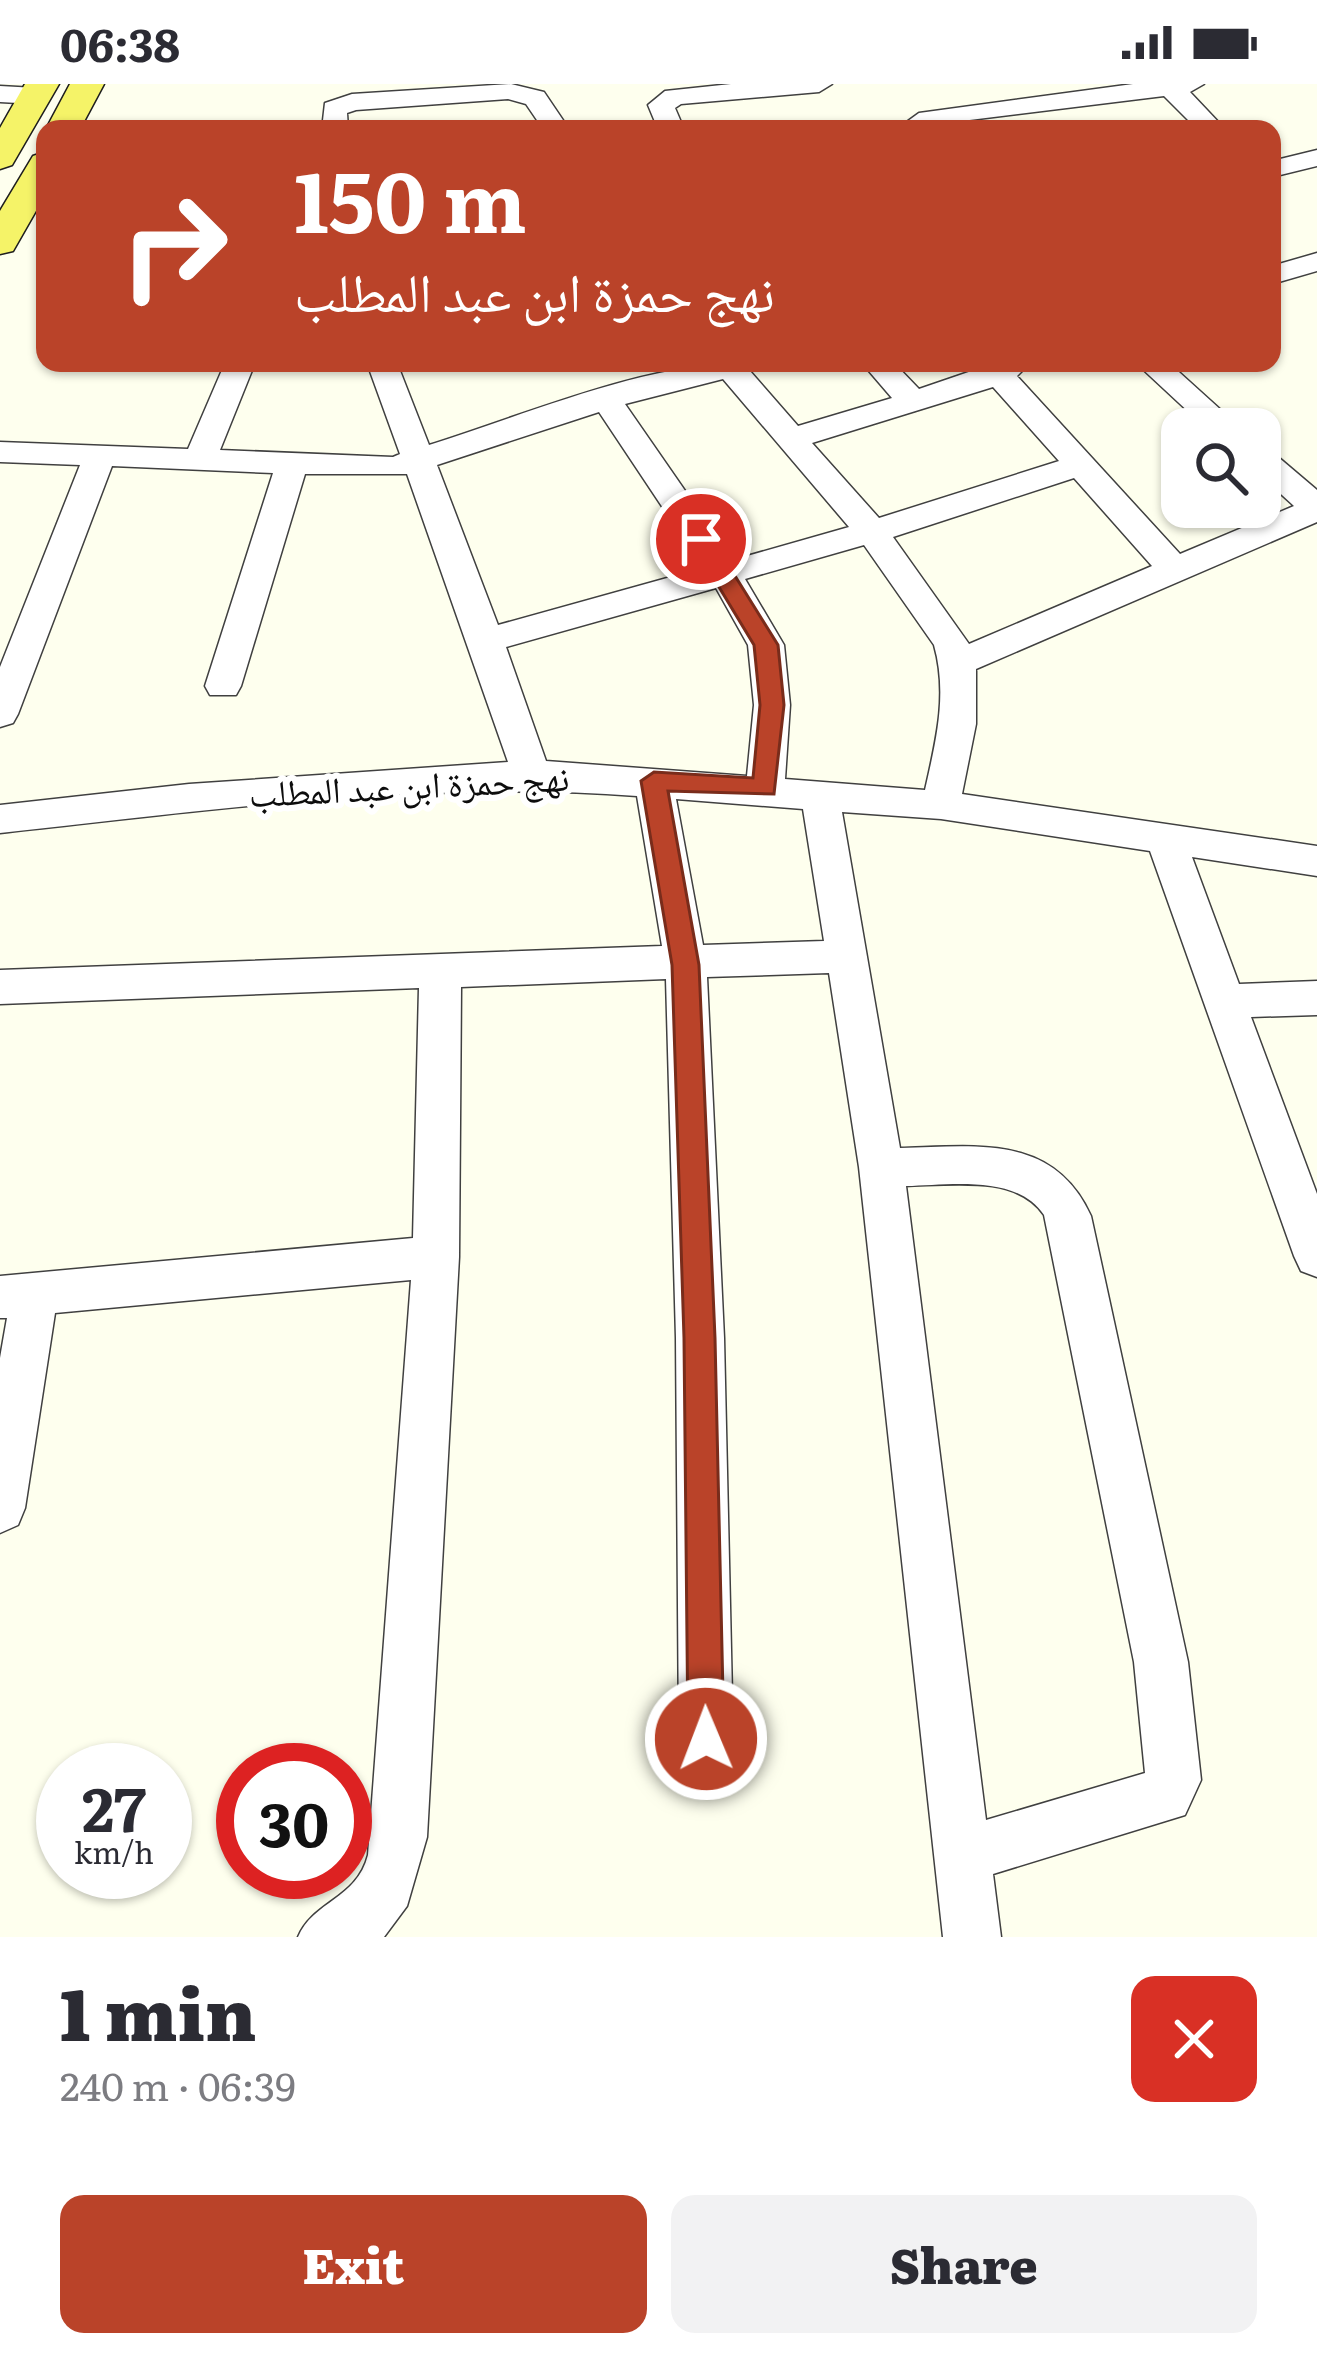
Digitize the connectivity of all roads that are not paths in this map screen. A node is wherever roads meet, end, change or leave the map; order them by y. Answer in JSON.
{"nodes":[{"id":1,"x":87,"y":84,"type":"edge"},
{"id":2,"x":819,"y":84,"type":"edge"},
{"id":3,"x":1177,"y":86,"type":"edge"},
{"id":4,"x":39,"y":90,"type":"edge"},
{"id":5,"x":0,"y":94,"type":"edge"},
{"id":6,"x":68,"y":120,"type":"edge"},
{"id":7,"x":335,"y":120,"type":"edge"},
{"id":8,"x":550,"y":120,"type":"edge"},
{"id":9,"x":667,"y":120,"type":"edge"},
{"id":10,"x":926,"y":120,"type":"edge"},
{"id":11,"x":1205,"y":120,"type":"edge"},
{"id":12,"x":0,"y":158,"type":"edge"},
{"id":13,"x":1317,"y":158,"type":"edge"},
{"id":14,"x":1281,"y":167,"type":"edge"},
{"id":15,"x":36,"y":179,"type":"edge"},
{"id":16,"x":0,"y":243,"type":"edge"},
{"id":17,"x":1317,"y":262,"type":"edge"},
{"id":18,"x":1281,"y":272,"type":"edge"},
{"id":19,"x":237,"y":372,"type":"edge"},
{"id":20,"x":385,"y":372,"type":"edge"},
{"id":21,"x":706,"y":372,"type":"edge"},
{"id":22,"x":733,"y":372,"type":"edge"},
{"id":23,"x":886,"y":372,"type":"edge"},
{"id":24,"x":999,"y":372,"type":"edge"},
{"id":25,"x":1009,"y":372,"type":"edge"},
{"id":26,"x":1161,"y":372,"type":"edge"},
{"id":27,"x":606,"y":399,"type":"junction"},
{"id":28,"x":914,"y":402,"type":"junction"},
{"id":29,"x":1202,"y":408,"type":"edge"},
{"id":30,"x":790,"y":439,"type":"junction"},
{"id":31,"x":0,"y":452,"type":"edge"},
{"id":32,"x":99,"y":457,"type":"junction"},
{"id":33,"x":200,"y":462,"type":"junction"},
{"id":34,"x":419,"y":462,"type":"junction"},
{"id":35,"x":1081,"y":465,"type":"junction"},
{"id":36,"x":291,"y":467,"type":"junction"},
{"id":37,"x":1281,"y":477,"type":"edge"},
{"id":38,"x":1317,"y":509,"type":"edge"},
{"id":39,"x":872,"y":532,"type":"junction"},
{"id":40,"x":1174,"y":569,"type":"junction"},
{"id":41,"x":725,"y":574,"type":"junction"},
{"id":42,"x":489,"y":640,"type":"junction"},
{"id":43,"x":959,"y":662,"type":"junction"},
{"id":44,"x":223,"y":686,"type":"dead end"},
{"id":45,"x":0,"y":714,"type":"edge"},
{"id":46,"x":531,"y":774,"type":"junction"},
{"id":47,"x":654,"y":781,"type":"junction"},
{"id":48,"x":765,"y":788,"type":"junction"},
{"id":49,"x":820,"y":793,"type":"junction"},
{"id":50,"x":941,"y":805,"type":"junction"},
{"id":51,"x":0,"y":819,"type":"edge"},
{"id":52,"x":1317,"y":831,"type":"edge"},
{"id":53,"x":1165,"y":837,"type":"junction"},
{"id":54,"x":1258,"y":851,"type":"junction"},
{"id":55,"x":1317,"y":861,"type":"edge"},
{"id":56,"x":849,"y":956,"type":"junction"},
{"id":57,"x":686,"y":965,"type":"junction"},
{"id":58,"x":440,"y":974,"type":"junction"},
{"id":59,"x":0,"y":987,"type":"edge"},
{"id":60,"x":1317,"y":998,"type":"edge"},
{"id":61,"x":1228,"y":1001,"type":"junction"},
{"id":62,"x":880,"y":1167,"type":"junction"},
{"id":63,"x":1317,"y":1256,"type":"edge"},
{"id":64,"x":436,"y":1257,"type":"junction"},
{"id":65,"x":17,"y":1296,"type":"edge"},
{"id":66,"x":0,"y":1508,"type":"edge"},
{"id":67,"x":706,"y":1739,"type":"dead end"},
{"id":68,"x":962,"y":1855,"type":"junction"},
{"id":69,"x":327,"y":1937,"type":"edge"},
{"id":70,"x":972,"y":1937,"type":"edge"}],
"edges":[{"from":1,"to":6,"type":"main road"},
{"from":2,"to":9,"type":"street"},
{"from":3,"to":10,"type":"street"},
{"from":3,"to":11,"type":"street"},
{"from":4,"to":5,"type":"street"},
{"from":4,"to":12,"type":"main road"},
{"from":7,"to":8,"type":"street"},
{"from":13,"to":14,"type":"street"},
{"from":15,"to":16,"type":"main road"},
{"from":17,"to":18,"type":"street"},
{"from":19,"to":33,"type":"street"},
{"from":20,"to":34,"type":"street"},
{"from":21,"to":27,"type":"street"},
{"from":22,"to":30,"type":"street"},
{"from":23,"to":28,"type":"street"},
{"from":24,"to":28,"type":"street"},
{"from":25,"to":35,"type":"street"},
{"from":26,"to":29,"type":"street"},
{"from":27,"to":34,"type":"street"},
{"from":27,"to":41,"type":"street"},
{"from":28,"to":30,"type":"street"},
{"from":30,"to":39,"type":"street"},
{"from":31,"to":32,"type":"street"},
{"from":32,"to":33,"type":"street"},
{"from":32,"to":45,"type":"street"},
{"from":33,"to":36,"type":"street"},
{"from":34,"to":36,"type":"street"},
{"from":34,"to":42,"type":"street"},
{"from":35,"to":39,"type":"street"},
{"from":35,"to":40,"type":"street"},
{"from":36,"to":44,"type":"street"},
{"from":37,"to":38,"type":"street"},
{"from":38,"to":40,"type":"street"},
{"from":39,"to":41,"type":"street"},
{"from":39,"to":43,"type":"street"},
{"from":40,"to":43,"type":"street"},
{"from":41,"to":42,"type":"street"},
{"from":41,"to":48,"type":"street"},
{"from":42,"to":46,"type":"street"},
{"from":43,"to":50,"type":"street"},
{"from":46,"to":47,"type":"street","name":"نهج حمزة ابن عبد المطلب"},
{"from":46,"to":51,"type":"street","name":"نهج حمزة ابن عبد المطلب"},
{"from":47,"to":48,"type":"street","name":"نهج حمزة ابن عبد المطلب"},
{"from":47,"to":57,"type":"street"},
{"from":48,"to":49,"type":"street","name":"نهج حمزة ابن عبد المطلب"},
{"from":49,"to":50,"type":"street","name":"نهج حمزة ابن عبد المطلب"},
{"from":49,"to":56,"type":"street"},
{"from":50,"to":53,"type":"street","name":"نهج حمزة ابن عبد المطلب"},
{"from":52,"to":54,"type":"street"},
{"from":53,"to":54,"type":"street","name":"نهج حمزة ابن عبد المطلب"},
{"from":53,"to":61,"type":"street"},
{"from":54,"to":55,"type":"street","name":"نهج حمزة ابن عبد المطلب"},
{"from":56,"to":57,"type":"street"},
{"from":56,"to":62,"type":"street"},
{"from":57,"to":58,"type":"street"},
{"from":57,"to":67,"type":"street"},
{"from":58,"to":59,"type":"street"},
{"from":58,"to":64,"type":"street"},
{"from":60,"to":61,"type":"street"},
{"from":61,"to":63,"type":"street"},
{"from":62,"to":68,"type":"street"},
{"from":62,"to":68,"type":"street"},
{"from":64,"to":65,"type":"street"},
{"from":64,"to":69,"type":"street"},
{"from":65,"to":66,"type":"street"},
{"from":68,"to":70,"type":"street"}]}
